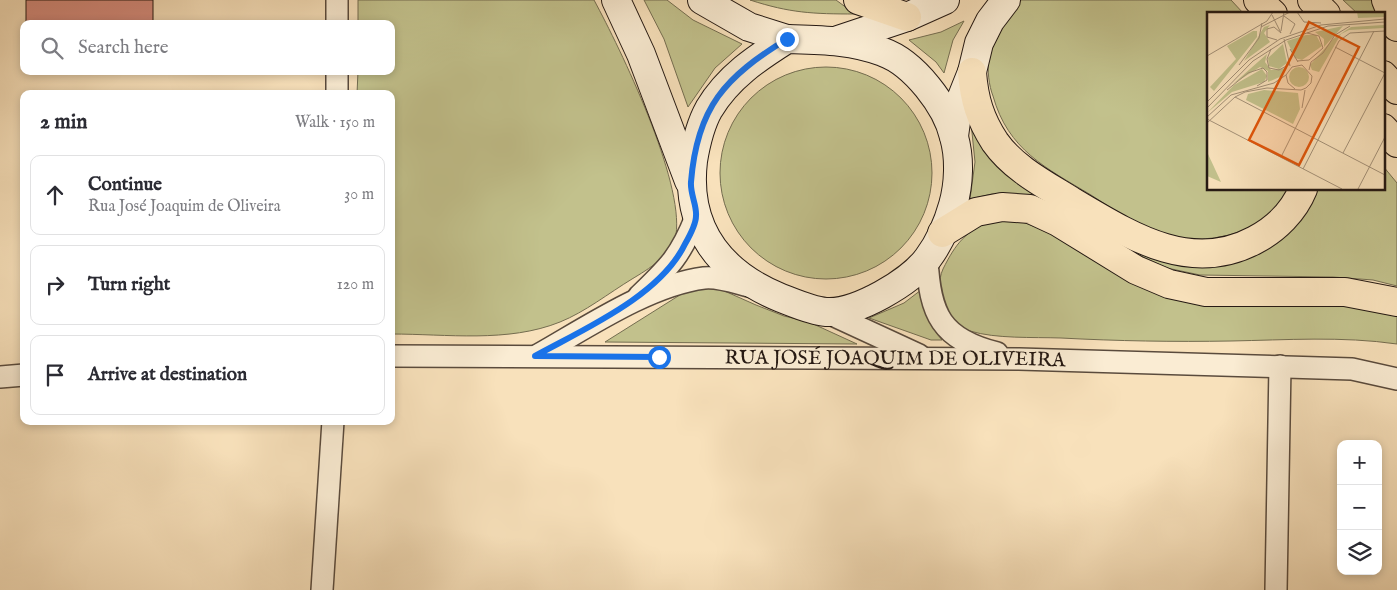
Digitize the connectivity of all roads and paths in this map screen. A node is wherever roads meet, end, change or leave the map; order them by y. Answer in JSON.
{"nodes":[{"id":1,"x":337,"y":0,"type":"edge"},
{"id":2,"x":616,"y":0,"type":"edge"},
{"id":3,"x":702,"y":0,"type":"edge"},
{"id":4,"x":858,"y":0,"type":"edge"},
{"id":5,"x":945,"y":0,"type":"edge"},
{"id":6,"x":1006,"y":0,"type":"edge"},
{"id":7,"x":1246,"y":0,"type":"edge"},
{"id":8,"x":1258,"y":0,"type":"edge"},
{"id":9,"x":1312,"y":0,"type":"edge"},
{"id":10,"x":1386,"y":0,"type":"edge"},
{"id":11,"x":1256,"y":12,"type":"edge"},
{"id":12,"x":1271,"y":12,"type":"edge"},
{"id":13,"x":1324,"y":12,"type":"edge"},
{"id":14,"x":907,"y":17,"type":"junction"},
{"id":15,"x":337,"y":20,"type":"edge"},
{"id":16,"x":1397,"y":27,"type":"edge"},
{"id":17,"x":787,"y":39,"type":"junction"},
{"id":18,"x":838,"y":40,"type":"junction"},
{"id":19,"x":972,"y":72,"type":"junction"},
{"id":20,"x":337,"y":75,"type":"edge"},
{"id":21,"x":1384,"y":76,"type":"edge"},
{"id":22,"x":337,"y":90,"type":"edge"},
{"id":23,"x":1397,"y":90,"type":"edge"},
{"id":24,"x":1384,"y":129,"type":"edge"},
{"id":25,"x":954,"y":136,"type":"junction"},
{"id":26,"x":1397,"y":143,"type":"edge"},
{"id":27,"x":690,"y":185,"type":"junction"},
{"id":28,"x":1302,"y":190,"type":"edge"},
{"id":29,"x":696,"y":217,"type":"junction"},
{"id":30,"x":942,"y":233,"type":"junction"},
{"id":31,"x":927,"y":259,"type":"junction"},
{"id":32,"x":757,"y":288,"type":"junction"},
{"id":33,"x":1397,"y":302,"type":"edge"},
{"id":34,"x":632,"y":303,"type":"junction"},
{"id":35,"x":826,"y":312,"type":"junction"},
{"id":36,"x":395,"y":356,"type":"edge"},
{"id":37,"x":535,"y":356,"type":"junction"},
{"id":38,"x":929,"y":359,"type":"junction"},
{"id":39,"x":1019,"y":359,"type":"junction"},
{"id":40,"x":1280,"y":366,"type":"junction"},
{"id":41,"x":20,"y":375,"type":"edge"},
{"id":42,"x":0,"y":377,"type":"edge"},
{"id":43,"x":1397,"y":379,"type":"edge"},
{"id":44,"x":333,"y":425,"type":"edge"},
{"id":45,"x":322,"y":590,"type":"edge"},
{"id":46,"x":1276,"y":590,"type":"edge"}],
"edges":[{"from":1,"to":15,"type":"street"},
{"from":2,"to":27,"type":"main road"},
{"from":3,"to":17,"type":"main road"},
{"from":4,"to":14,"type":"highway"},
{"from":5,"to":14,"type":"main road"},
{"from":6,"to":19,"type":"main road"},
{"from":7,"to":11,"type":"highway"},
{"from":8,"to":12,"type":"highway"},
{"from":9,"to":13,"type":"highway"},
{"from":10,"to":16,"type":"highway"},
{"from":14,"to":18,"type":"main road"},
{"from":17,"to":18,"type":"main road"},
{"from":17,"to":27,"type":"main road"},
{"from":18,"to":25,"type":"main road"},
{"from":19,"to":25,"type":"main road"},
{"from":19,"to":28,"type":"highway"},
{"from":20,"to":22,"type":"street"},
{"from":21,"to":23,"type":"highway"},
{"from":24,"to":26,"type":"highway"},
{"from":25,"to":30,"type":"main road"},
{"from":27,"to":29,"type":"main road"},
{"from":29,"to":32,"type":"main road"},
{"from":29,"to":34,"type":"street"},
{"from":30,"to":31,"type":"main road"},
{"from":30,"to":33,"type":"highway"},
{"from":31,"to":35,"type":"main road"},
{"from":31,"to":39,"type":"street"},
{"from":32,"to":34,"type":"street"},
{"from":32,"to":35,"type":"main road"},
{"from":34,"to":37,"type":"street"},
{"from":35,"to":38,"type":"street"},
{"from":36,"to":37,"type":"street","name":"RUA JOSÉ JOAQUIM DE OLIVEIRA"},
{"from":37,"to":38,"type":"street","name":"RUA JOSÉ JOAQUIM DE OLIVEIRA"},
{"from":38,"to":39,"type":"street","name":"RUA JOSÉ JOAQUIM DE OLIVEIRA"},
{"from":39,"to":40,"type":"street","name":"RUA JOSÉ JOAQUIM DE OLIVEIRA"},
{"from":40,"to":43,"type":"street","name":"RUA JOSÉ JOAQUIM DE OLIVEIRA"},
{"from":40,"to":46,"type":"street"},
{"from":41,"to":42,"type":"street"},
{"from":44,"to":45,"type":"street"}]}
